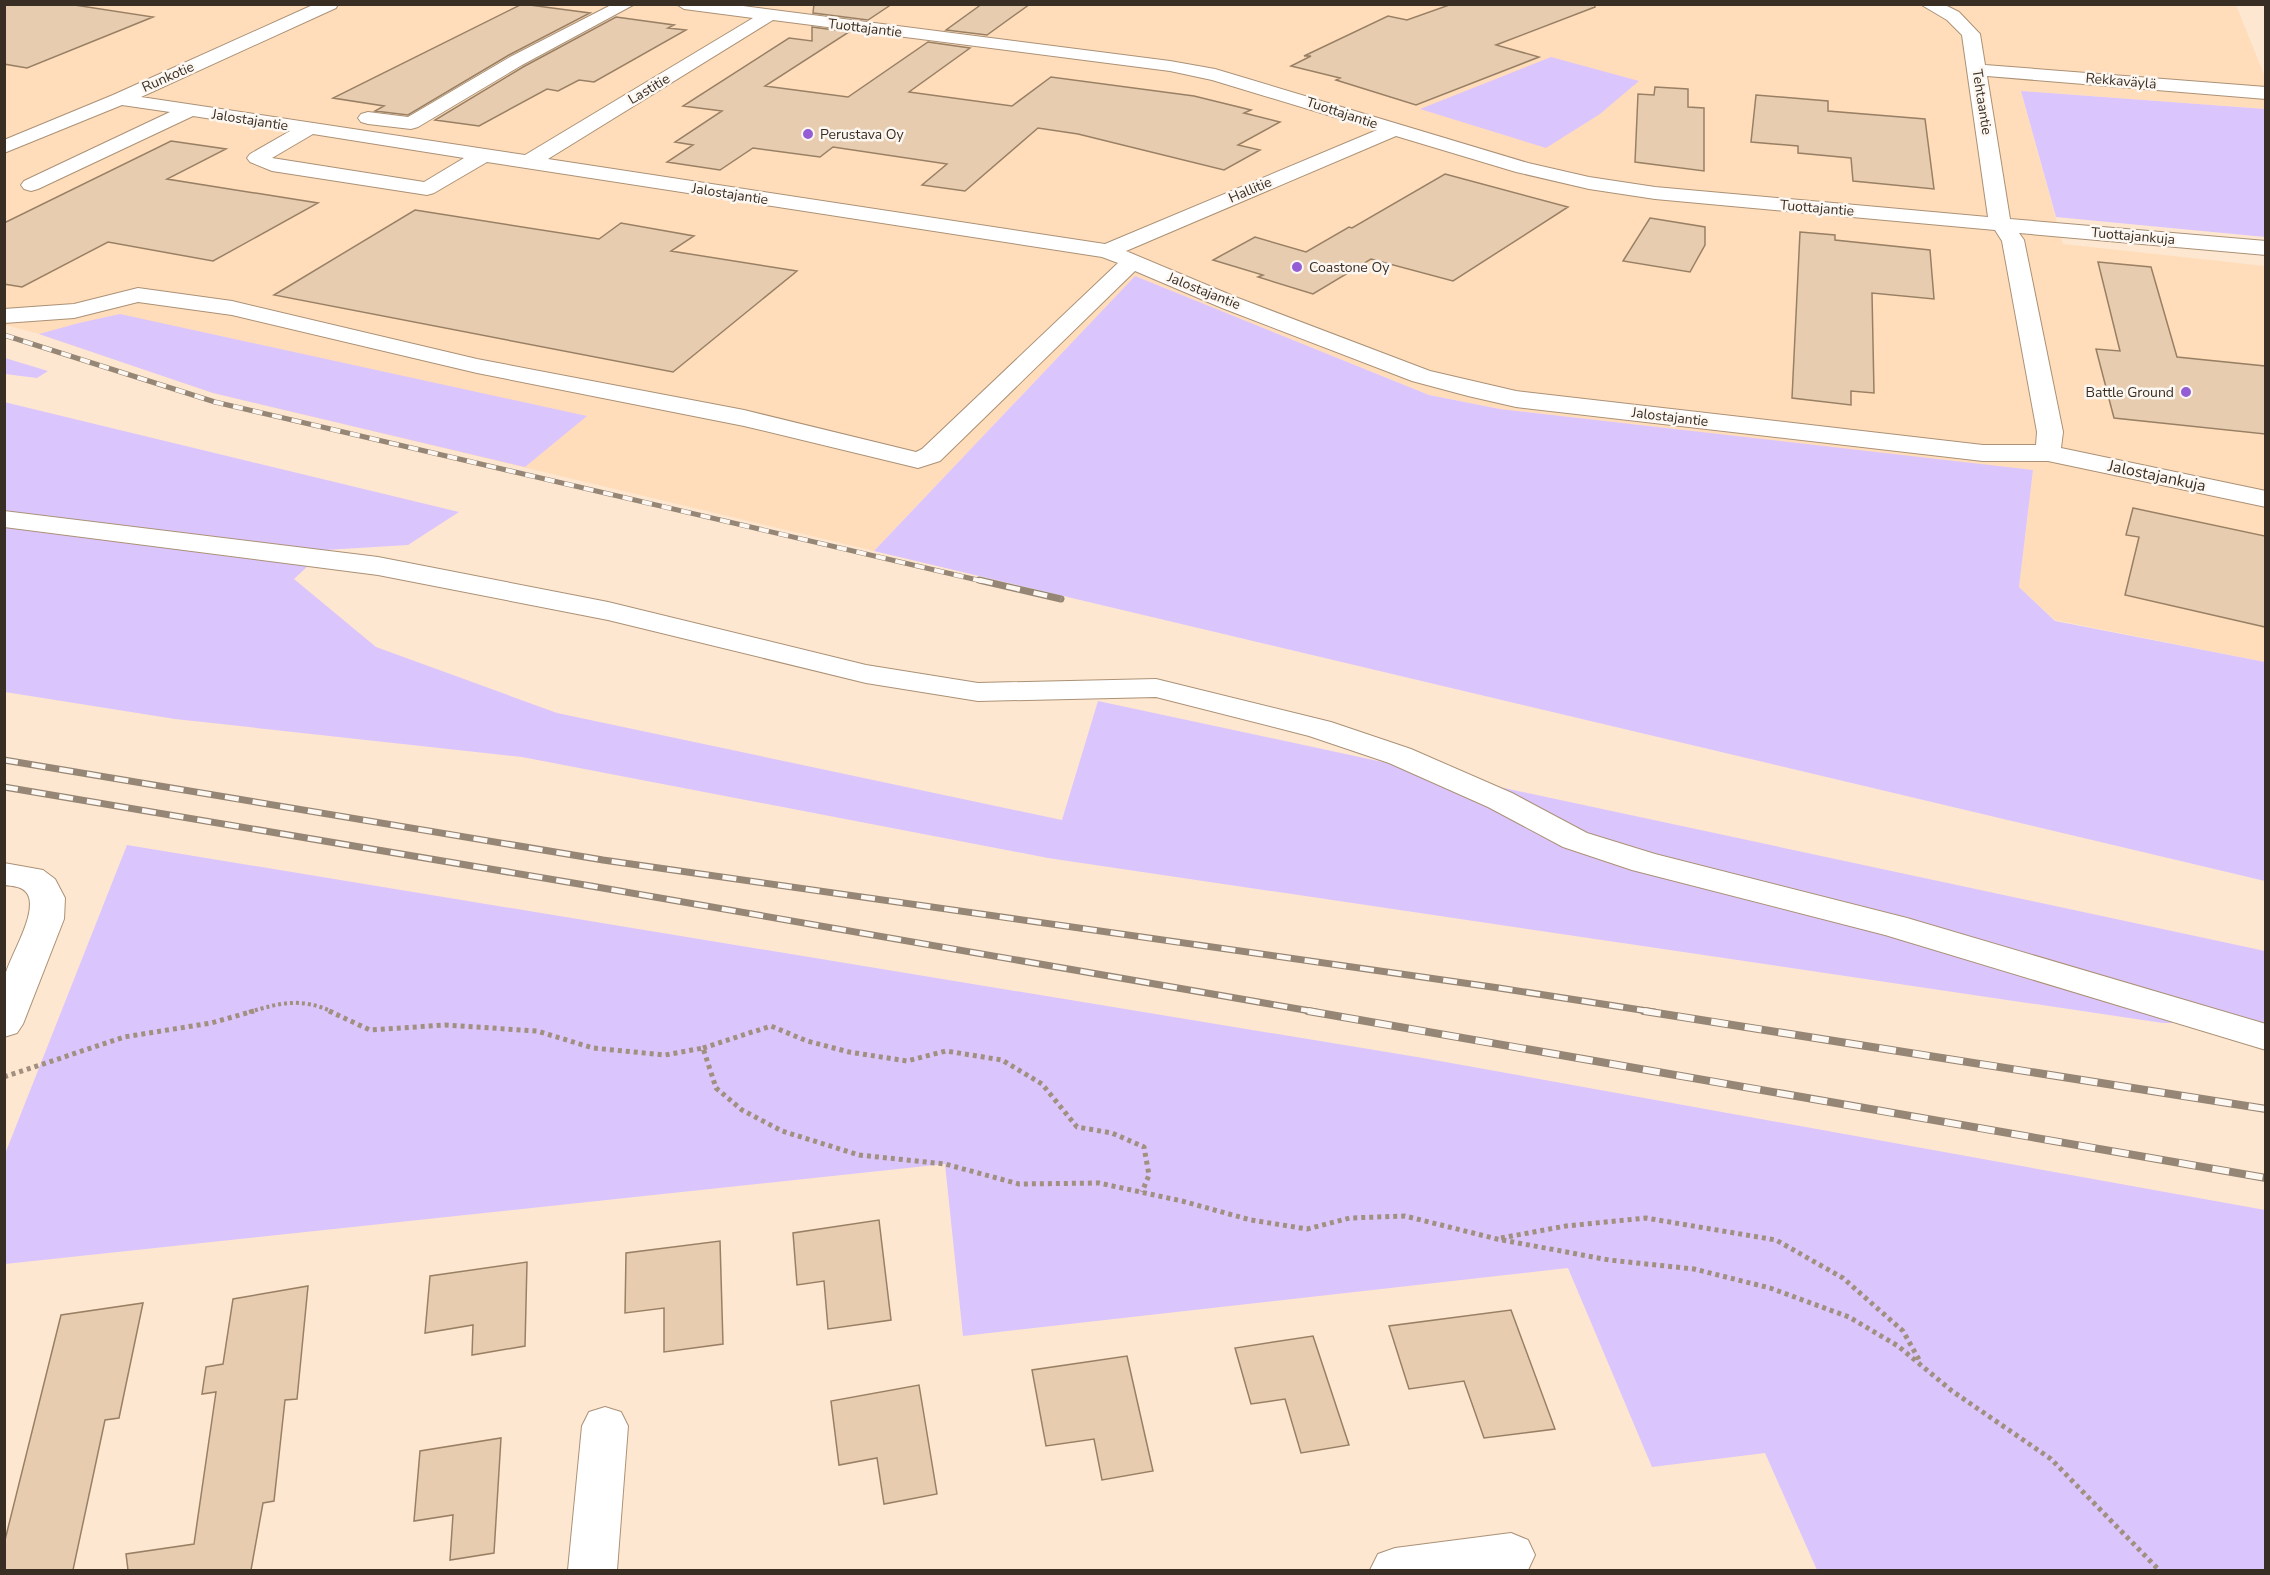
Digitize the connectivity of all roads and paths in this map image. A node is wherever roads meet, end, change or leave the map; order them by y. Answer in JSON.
{"nodes":[{"id":1,"x":330,"y":4,"type":"edge"},
{"id":2,"x":627,"y":4,"type":"edge"},
{"id":3,"x":684,"y":4,"type":"edge"},
{"id":4,"x":1929,"y":4,"type":"edge"},
{"id":5,"x":770,"y":15,"type":"junction"},
{"id":6,"x":1977,"y":70,"type":"junction"},
{"id":7,"x":2265,"y":93,"type":"edge"},
{"id":8,"x":120,"y":99,"type":"junction"},
{"id":9,"x":190,"y":110,"type":"junction"},
{"id":10,"x":354,"y":116,"type":"dead end"},
{"id":11,"x":308,"y":129,"type":"junction"},
{"id":12,"x":1394,"y":130,"type":"junction"},
{"id":13,"x":4,"y":147,"type":"edge"},
{"id":14,"x":482,"y":156,"type":"junction"},
{"id":15,"x":527,"y":163,"type":"junction"},
{"id":16,"x":31,"y":185,"type":"dead end"},
{"id":17,"x":2000,"y":223,"type":"junction"},
{"id":18,"x":2265,"y":248,"type":"edge"},
{"id":19,"x":1107,"y":251,"type":"junction"},
{"id":20,"x":1132,"y":262,"type":"junction"},
{"id":21,"x":4,"y":316,"type":"edge"},
{"id":22,"x":2048,"y":453,"type":"junction"},
{"id":23,"x":2265,"y":499,"type":"edge"},
{"id":24,"x":4,"y":519,"type":"edge"},
{"id":25,"x":4,"y":874,"type":"edge"},
{"id":26,"x":4,"y":1024,"type":"edge"},
{"id":27,"x":2265,"y":1037,"type":"edge"},
{"id":28,"x":703,"y":1048,"type":"junction"},
{"id":29,"x":4,"y":1077,"type":"edge"},
{"id":30,"x":1142,"y":1192,"type":"junction"},
{"id":31,"x":1497,"y":1239,"type":"junction"},
{"id":32,"x":1924,"y":1367,"type":"junction"},
{"id":33,"x":605,"y":1426,"type":"dead end"},
{"id":34,"x":1511,"y":1555,"type":"dead end"},
{"id":35,"x":592,"y":1570,"type":"edge"},
{"id":36,"x":1395,"y":1570,"type":"edge"},
{"id":37,"x":2159,"y":1570,"type":"edge"}],
"edges":[{"from":1,"to":8,"type":"street","name":"Runkotie"},
{"from":2,"to":10,"type":"street"},
{"from":3,"to":5,"type":"street","name":"Tuottajantie"},
{"from":4,"to":6,"type":"street","name":"Tehtaantie"},
{"from":5,"to":12,"type":"street","name":"Tuottajantie"},
{"from":5,"to":15,"type":"street","name":"Lastitie"},
{"from":6,"to":7,"type":"street","name":"Rekkaväylä"},
{"from":6,"to":17,"type":"street","name":"Tehtaantie"},
{"from":8,"to":9,"type":"street","name":"Jalostajantie"},
{"from":8,"to":13,"type":"street","name":"Runkotie"},
{"from":9,"to":11,"type":"street","name":"Jalostajantie"},
{"from":9,"to":16,"type":"street"},
{"from":11,"to":14,"type":"street","name":"Jalostajantie"},
{"from":11,"to":14,"type":"street"},
{"from":12,"to":17,"type":"street","name":"Tuottajantie"},
{"from":12,"to":19,"type":"street","name":"Hallitie"},
{"from":14,"to":15,"type":"street","name":"Jalostajantie"},
{"from":15,"to":19,"type":"street","name":"Jalostajantie"},
{"from":17,"to":18,"type":"street","name":"Tuottajankuja"},
{"from":17,"to":22,"type":"street"},
{"from":19,"to":20,"type":"street","name":"Jalostajantie"},
{"from":20,"to":21,"type":"street"},
{"from":20,"to":22,"type":"street","name":"Jalostajantie"},
{"from":22,"to":23,"type":"street","name":"Jalostajankuja"},
{"from":24,"to":27,"type":"street"},
{"from":25,"to":26,"type":"street"},
{"from":28,"to":29,"type":"path"},
{"from":28,"to":30,"type":"path"},
{"from":28,"to":30,"type":"path"},
{"from":30,"to":31,"type":"path"},
{"from":31,"to":32,"type":"path"},
{"from":31,"to":32,"type":"path"},
{"from":32,"to":37,"type":"path"},
{"from":33,"to":35,"type":"street"},
{"from":34,"to":36,"type":"street"}]}
